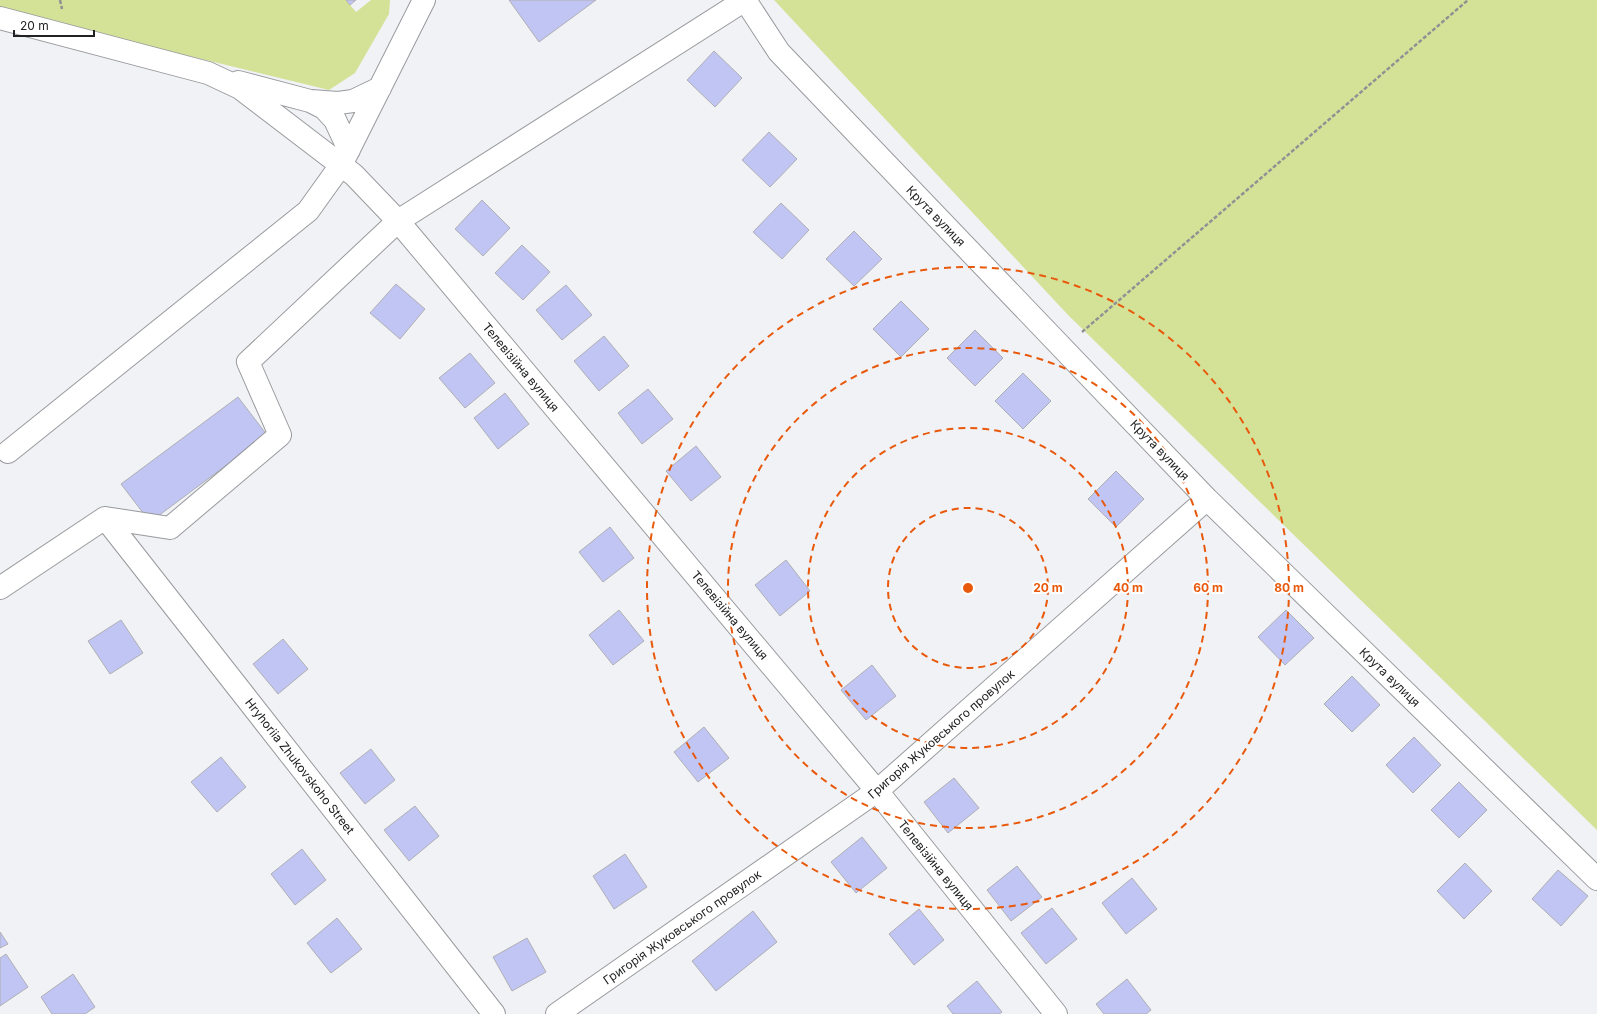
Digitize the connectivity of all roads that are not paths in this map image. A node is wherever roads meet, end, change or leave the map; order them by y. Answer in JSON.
{"nodes":[{"id":1,"x":424,"y":0,"type":"edge"},
{"id":2,"x":745,"y":0,"type":"edge"},
{"id":3,"x":0,"y":18,"type":"edge"},
{"id":4,"x":212,"y":74,"type":"junction"},
{"id":5,"x":380,"y":88,"type":"junction"},
{"id":6,"x":310,"y":101,"type":"junction"},
{"id":7,"x":345,"y":158,"type":"junction"},
{"id":8,"x":398,"y":221,"type":"junction"},
{"id":9,"x":8,"y":452,"type":"dead end"},
{"id":10,"x":1207,"y":499,"type":"junction"},
{"id":11,"x":106,"y":518,"type":"junction"},
{"id":12,"x":0,"y":588,"type":"edge"},
{"id":13,"x":877,"y":791,"type":"junction"},
{"id":14,"x":1597,"y":879,"type":"edge"},
{"id":15,"x":494,"y":1014,"type":"edge"},
{"id":16,"x":557,"y":1014,"type":"edge"},
{"id":17,"x":1056,"y":1014,"type":"edge"}],
"edges":[{"from":1,"to":5,"type":"street"},
{"from":2,"to":8,"type":"street"},
{"from":2,"to":10,"type":"street","name":"Крута вулиця"},
{"from":3,"to":4,"type":"street"},
{"from":4,"to":6,"type":"street"},
{"from":4,"to":7,"type":"street","name":"Телевізійна вулиця"},
{"from":5,"to":6,"type":"street"},
{"from":5,"to":7,"type":"street"},
{"from":6,"to":7,"type":"street"},
{"from":7,"to":8,"type":"street","name":"Телевізійна вулиця"},
{"from":7,"to":9,"type":"street"},
{"from":8,"to":11,"type":"street"},
{"from":8,"to":13,"type":"street","name":"Телевізійна вулиця"},
{"from":10,"to":13,"type":"street","name":"Григорія Жуковського провулок"},
{"from":10,"to":14,"type":"street","name":"Крута вулиця"},
{"from":11,"to":12,"type":"street"},
{"from":11,"to":15,"type":"street","name":"Hryhoriia Zhukovskoho Street"},
{"from":13,"to":16,"type":"street","name":"Григорія Жуковського провулок"},
{"from":13,"to":17,"type":"street","name":"Телевізійна вулиця"}]}
